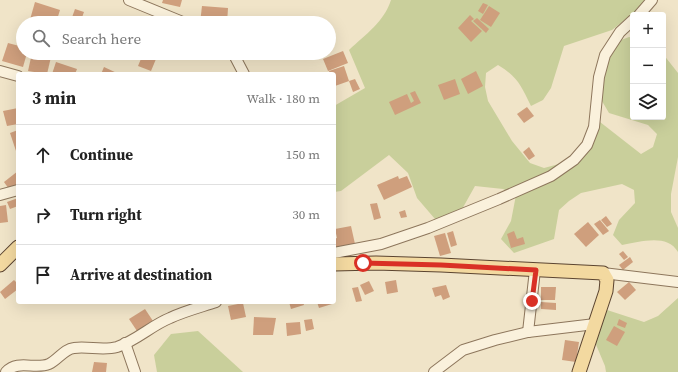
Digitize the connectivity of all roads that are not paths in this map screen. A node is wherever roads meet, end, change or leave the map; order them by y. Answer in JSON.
{"nodes":[{"id":1,"x":129,"y":0,"type":"edge"},
{"id":2,"x":652,"y":0,"type":"edge"},
{"id":3,"x":642,"y":12,"type":"edge"},
{"id":4,"x":168,"y":16,"type":"edge"},
{"id":5,"x":630,"y":23,"type":"edge"},
{"id":6,"x":237,"y":60,"type":"edge"},
{"id":7,"x":0,"y":71,"type":"edge"},
{"id":8,"x":243,"y":72,"type":"edge"},
{"id":9,"x":16,"y":75,"type":"edge"},
{"id":10,"x":16,"y":191,"type":"edge"},
{"id":11,"x":0,"y":195,"type":"edge"},
{"id":12,"x":16,"y":249,"type":"edge"},
{"id":13,"x":336,"y":261,"type":"edge"},
{"id":14,"x":336,"y":261,"type":"edge"},
{"id":15,"x":0,"y":265,"type":"edge"},
{"id":16,"x":536,"y":270,"type":"junction"},
{"id":17,"x":603,"y":273,"type":"junction"},
{"id":18,"x":678,"y":282,"type":"edge"},
{"id":19,"x":210,"y":304,"type":"edge"},
{"id":20,"x":595,"y":324,"type":"junction"},
{"id":21,"x":528,"y":332,"type":"junction"},
{"id":22,"x":125,"y":343,"type":"junction"},
{"id":23,"x":6,"y":372,"type":"edge"},
{"id":24,"x":135,"y":372,"type":"edge"},
{"id":25,"x":434,"y":372,"type":"edge"},
{"id":26,"x":579,"y":372,"type":"edge"}],
"edges":[{"from":1,"to":4,"type":"street"},
{"from":2,"to":3,"type":"street"},
{"from":5,"to":13,"type":"street"},
{"from":6,"to":8,"type":"street"},
{"from":7,"to":9,"type":"street"},
{"from":10,"to":11,"type":"street"},
{"from":12,"to":15,"type":"main road"},
{"from":14,"to":16,"type":"main road"},
{"from":16,"to":17,"type":"main road"},
{"from":16,"to":21,"type":"street"},
{"from":17,"to":18,"type":"street"},
{"from":17,"to":20,"type":"main road"},
{"from":19,"to":22,"type":"street"},
{"from":20,"to":21,"type":"street"},
{"from":20,"to":26,"type":"main road"},
{"from":21,"to":25,"type":"street"},
{"from":22,"to":23,"type":"street"},
{"from":22,"to":24,"type":"street"}]}
